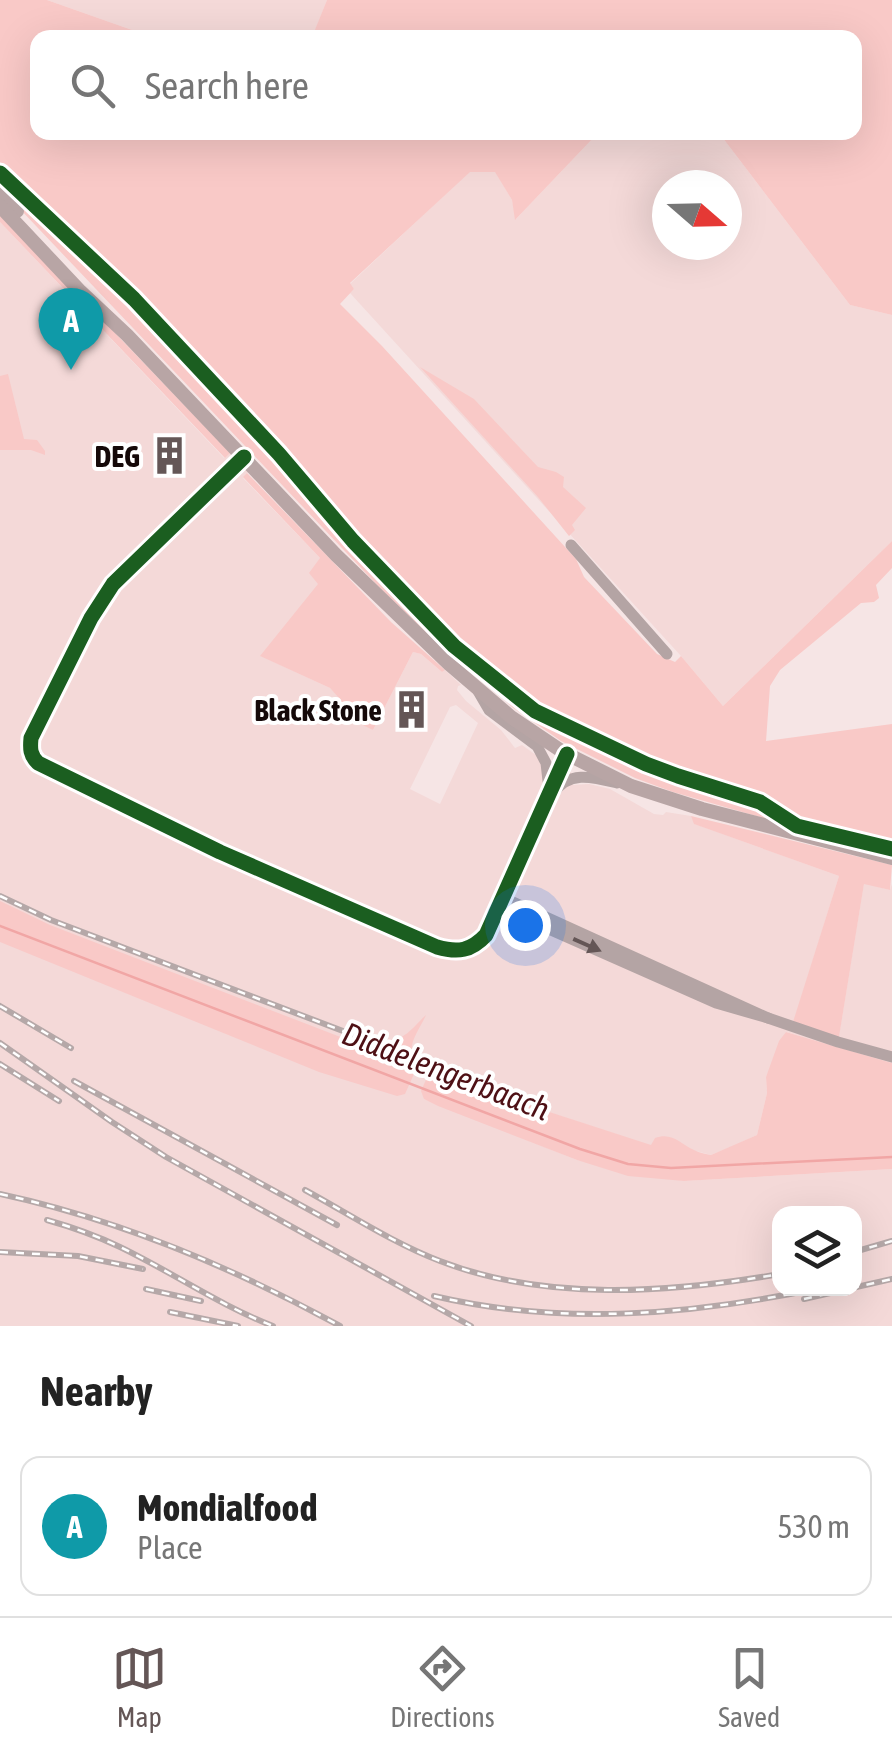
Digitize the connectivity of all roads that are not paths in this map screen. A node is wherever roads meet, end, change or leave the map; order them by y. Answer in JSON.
{"nodes":[{"id":1,"x":0,"y":193,"type":"edge"},
{"id":2,"x":0,"y":206,"type":"edge"},
{"id":3,"x":127,"y":335,"type":"junction"},
{"id":4,"x":244,"y":458,"type":"junction"},
{"id":5,"x":571,"y":545,"type":"dead end"},
{"id":6,"x":667,"y":654,"type":"dead end"},
{"id":7,"x":476,"y":687,"type":"junction"},
{"id":8,"x":565,"y":753,"type":"junction"},
{"id":9,"x":548,"y":782,"type":"junction"},
{"id":10,"x":630,"y":786,"type":"junction"},
{"id":11,"x":892,"y":858,"type":"edge"},
{"id":12,"x":502,"y":900,"type":"junction"},
{"id":13,"x":892,"y":1057,"type":"edge"}],
"edges":[{"from":1,"to":3,"type":"main road"},
{"from":2,"to":3,"type":"main road"},
{"from":3,"to":4,"type":"main road"},
{"from":4,"to":7,"type":"main road"},
{"from":4,"to":12,"type":"street"},
{"from":5,"to":6,"type":"street"},
{"from":7,"to":8,"type":"main road"},
{"from":7,"to":9,"type":"street"},
{"from":8,"to":9,"type":"street"},
{"from":8,"to":10,"type":"main road"},
{"from":8,"to":12,"type":"street"},
{"from":9,"to":12,"type":"street"},
{"from":10,"to":11,"type":"main road"},
{"from":10,"to":12,"type":"street"},
{"from":12,"to":13,"type":"street"}]}
